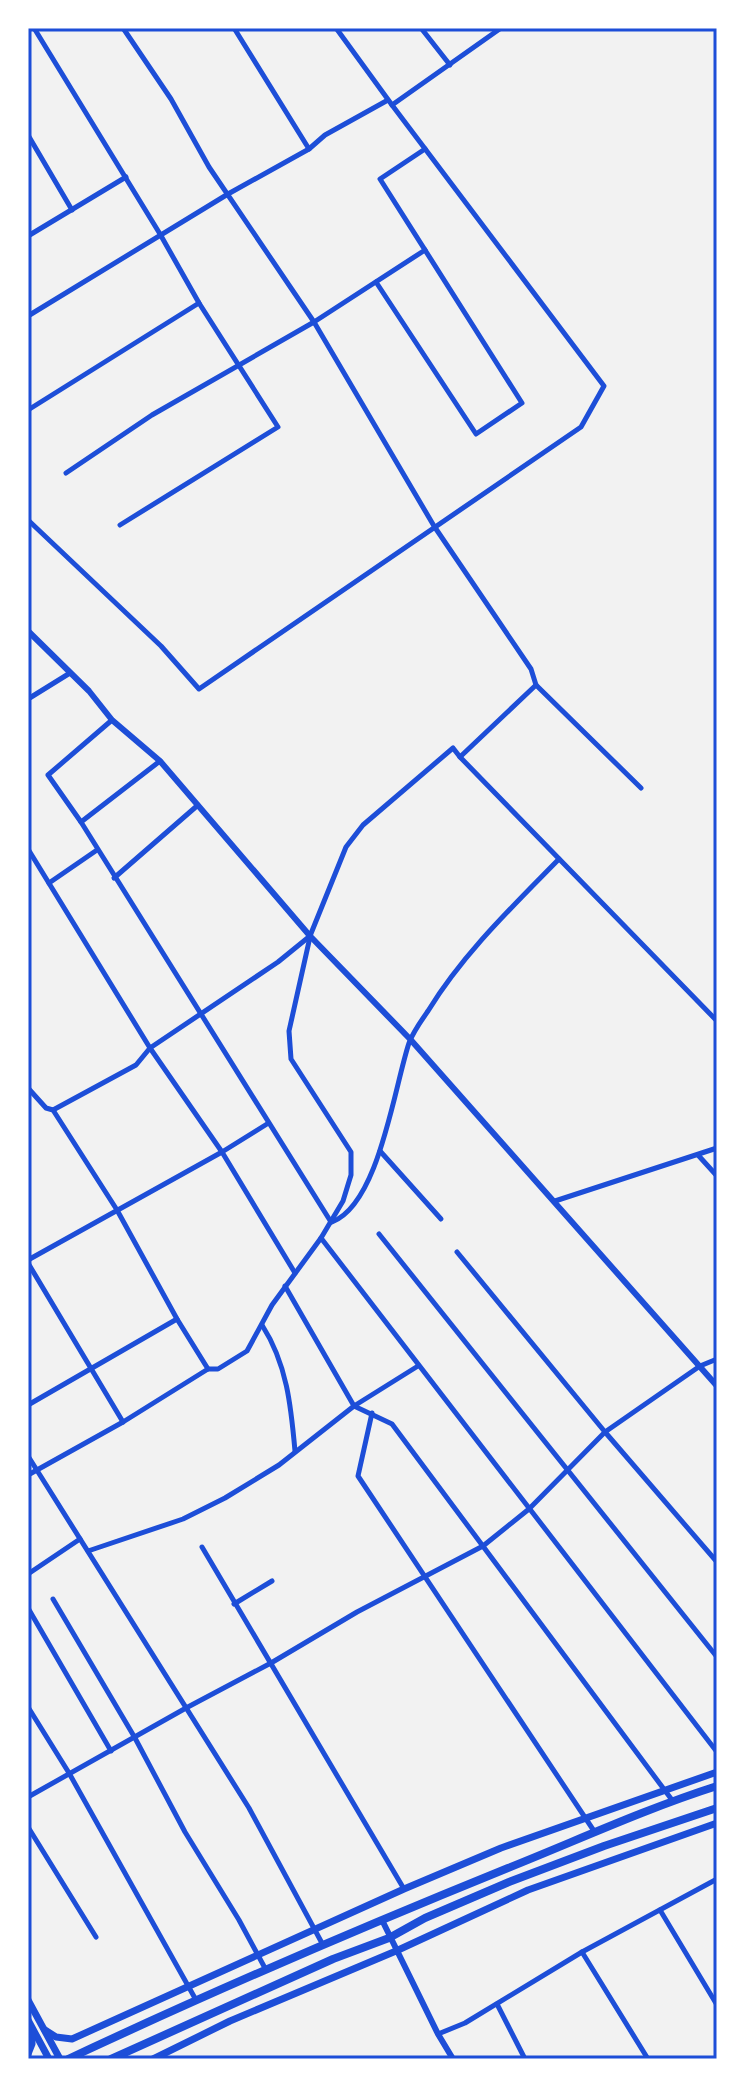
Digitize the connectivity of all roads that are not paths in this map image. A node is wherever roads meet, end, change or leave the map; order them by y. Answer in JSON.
{"nodes":[{"id":1,"x":34,"y":28,"type":"edge"},
{"id":2,"x":123,"y":28,"type":"edge"},
{"id":3,"x":234,"y":28,"type":"edge"},
{"id":4,"x":336,"y":28,"type":"edge"},
{"id":5,"x":421,"y":28,"type":"edge"},
{"id":6,"x":499,"y":28,"type":"edge"},
{"id":7,"x":450,"y":66,"type":"junction"},
{"id":8,"x":390,"y":103,"type":"junction"},
{"id":9,"x":28,"y":135,"type":"edge"},
{"id":10,"x":309,"y":149,"type":"junction"},
{"id":11,"x":425,"y":149,"type":"junction"},
{"id":12,"x":126,"y":177,"type":"junction"},
{"id":13,"x":228,"y":194,"type":"junction"},
{"id":14,"x":72,"y":210,"type":"junction"},
{"id":15,"x":160,"y":234,"type":"junction"},
{"id":16,"x":28,"y":236,"type":"edge"},
{"id":17,"x":425,"y":250,"type":"junction"},
{"id":18,"x":376,"y":282,"type":"junction"},
{"id":19,"x":199,"y":303,"type":"junction"},
{"id":20,"x":28,"y":316,"type":"edge"},
{"id":21,"x":314,"y":322,"type":"junction"},
{"id":22,"x":238,"y":365,"type":"junction"},
{"id":23,"x":28,"y":410,"type":"edge"},
{"id":24,"x":66,"y":473,"type":"dead end"},
{"id":25,"x":28,"y":520,"type":"edge"},
{"id":26,"x":120,"y":525,"type":"dead end"},
{"id":27,"x":434,"y":526,"type":"junction"},
{"id":28,"x":28,"y":631,"type":"edge"},
{"id":29,"x":70,"y":673,"type":"junction"},
{"id":30,"x":536,"y":685,"type":"junction"},
{"id":31,"x":28,"y":699,"type":"edge"},
{"id":32,"x":112,"y":720,"type":"junction"},
{"id":33,"x":460,"y":757,"type":"junction"},
{"id":34,"x":160,"y":761,"type":"junction"},
{"id":35,"x":641,"y":788,"type":"dead end"},
{"id":36,"x":198,"y":805,"type":"junction"},
{"id":37,"x":81,"y":822,"type":"junction"},
{"id":38,"x":28,"y":849,"type":"edge"},
{"id":39,"x":97,"y":850,"type":"junction"},
{"id":40,"x":559,"y":859,"type":"junction"},
{"id":41,"x":114,"y":878,"type":"junction"},
{"id":42,"x":49,"y":883,"type":"junction"},
{"id":43,"x":310,"y":936,"type":"junction"},
{"id":44,"x":199,"y":1014,"type":"junction"},
{"id":45,"x":717,"y":1021,"type":"edge"},
{"id":46,"x":410,"y":1039,"type":"junction"},
{"id":47,"x":150,"y":1048,"type":"junction"},
{"id":48,"x":28,"y":1088,"type":"edge"},
{"id":49,"x":53,"y":1110,"type":"junction"},
{"id":50,"x":267,"y":1124,"type":"junction"},
{"id":51,"x":717,"y":1148,"type":"edge"},
{"id":52,"x":380,"y":1151,"type":"junction"},
{"id":53,"x":222,"y":1152,"type":"junction"},
{"id":54,"x":698,"y":1155,"type":"junction"},
{"id":55,"x":717,"y":1176,"type":"edge"},
{"id":56,"x":555,"y":1201,"type":"junction"},
{"id":57,"x":117,"y":1210,"type":"junction"},
{"id":58,"x":441,"y":1219,"type":"dead end"},
{"id":59,"x":331,"y":1222,"type":"junction"},
{"id":60,"x":379,"y":1234,"type":"dead end"},
{"id":61,"x":321,"y":1238,"type":"junction"},
{"id":62,"x":457,"y":1252,"type":"dead end"},
{"id":63,"x":28,"y":1261,"type":"edge"},
{"id":64,"x":295,"y":1273,"type":"junction"},
{"id":65,"x":285,"y":1286,"type":"junction"},
{"id":66,"x":177,"y":1319,"type":"junction"},
{"id":67,"x":262,"y":1325,"type":"junction"},
{"id":68,"x":717,"y":1359,"type":"edge"},
{"id":69,"x":418,"y":1366,"type":"junction"},
{"id":70,"x":700,"y":1366,"type":"junction"},
{"id":71,"x":208,"y":1369,"type":"junction"},
{"id":72,"x":91,"y":1370,"type":"junction"},
{"id":73,"x":717,"y":1386,"type":"edge"},
{"id":74,"x":28,"y":1405,"type":"edge"},
{"id":75,"x":354,"y":1406,"type":"junction"},
{"id":76,"x":372,"y":1413,"type":"junction"},
{"id":77,"x":123,"y":1422,"type":"junction"},
{"id":78,"x":605,"y":1432,"type":"junction"},
{"id":79,"x":295,"y":1451,"type":"junction"},
{"id":80,"x":28,"y":1456,"type":"edge"},
{"id":81,"x":37,"y":1469,"type":"junction"},
{"id":82,"x":568,"y":1472,"type":"junction"},
{"id":83,"x":28,"y":1475,"type":"edge"},
{"id":84,"x":529,"y":1509,"type":"junction"},
{"id":85,"x":80,"y":1539,"type":"junction"},
{"id":86,"x":483,"y":1546,"type":"junction"},
{"id":87,"x":202,"y":1547,"type":"dead end"},
{"id":88,"x":88,"y":1551,"type":"junction"},
{"id":89,"x":717,"y":1562,"type":"edge"},
{"id":90,"x":28,"y":1574,"type":"edge"},
{"id":91,"x":426,"y":1576,"type":"junction"},
{"id":92,"x":272,"y":1581,"type":"dead end"},
{"id":93,"x":53,"y":1599,"type":"dead end"},
{"id":94,"x":234,"y":1604,"type":"junction"},
{"id":95,"x":28,"y":1608,"type":"edge"},
{"id":96,"x":717,"y":1657,"type":"edge"},
{"id":97,"x":271,"y":1663,"type":"junction"},
{"id":98,"x":28,"y":1707,"type":"edge"},
{"id":99,"x":186,"y":1708,"type":"junction"},
{"id":100,"x":135,"y":1738,"type":"junction"},
{"id":101,"x":111,"y":1751,"type":"junction"},
{"id":102,"x":717,"y":1752,"type":"edge"},
{"id":103,"x":717,"y":1772,"type":"edge"},
{"id":104,"x":69,"y":1773,"type":"junction"},
{"id":105,"x":717,"y":1786,"type":"edge"},
{"id":106,"x":663,"y":1789,"type":"junction"},
{"id":107,"x":28,"y":1797,"type":"edge"},
{"id":108,"x":672,"y":1800,"type":"junction"},
{"id":109,"x":717,"y":1808,"type":"edge"},
{"id":110,"x":585,"y":1817,"type":"junction"},
{"id":111,"x":717,"y":1823,"type":"edge"},
{"id":112,"x":28,"y":1827,"type":"edge"},
{"id":113,"x":594,"y":1831,"type":"junction"},
{"id":114,"x":717,"y":1879,"type":"edge"},
{"id":115,"x":404,"y":1889,"type":"junction"},
{"id":116,"x":660,"y":1910,"type":"junction"},
{"id":117,"x":382,"y":1920,"type":"junction"},
{"id":118,"x":315,"y":1929,"type":"junction"},
{"id":119,"x":96,"y":1937,"type":"dead end"},
{"id":120,"x":389,"y":1938,"type":"junction"},
{"id":121,"x":323,"y":1945,"type":"junction"},
{"id":122,"x":396,"y":1951,"type":"junction"},
{"id":123,"x":582,"y":1952,"type":"junction"},
{"id":124,"x":259,"y":1956,"type":"junction"},
{"id":125,"x":266,"y":1970,"type":"junction"},
{"id":126,"x":189,"y":1986,"type":"junction"},
{"id":127,"x":28,"y":2000,"type":"edge"},
{"id":128,"x":196,"y":2000,"type":"junction"},
{"id":129,"x":497,"y":2004,"type":"junction"},
{"id":130,"x":717,"y":2005,"type":"edge"},
{"id":131,"x":29,"y":2021,"type":"edge"},
{"id":132,"x":45,"y":2030,"type":"junction"},
{"id":133,"x":438,"y":2034,"type":"junction"},
{"id":134,"x":28,"y":2054,"type":"edge"},
{"id":135,"x":117,"y":2058,"type":"edge"},
{"id":136,"x":450,"y":2058,"type":"edge"},
{"id":137,"x":49,"y":2059,"type":"edge"},
{"id":138,"x":60,"y":2059,"type":"edge"},
{"id":139,"x":68,"y":2059,"type":"edge"},
{"id":140,"x":153,"y":2059,"type":"edge"},
{"id":141,"x":525,"y":2059,"type":"edge"},
{"id":142,"x":648,"y":2059,"type":"edge"}],
"edges":[{"from":1,"to":12,"type":"street"},
{"from":2,"to":13,"type":"street"},
{"from":3,"to":10,"type":"street"},
{"from":4,"to":8,"type":"street"},
{"from":5,"to":7,"type":"street"},
{"from":6,"to":7,"type":"street"},
{"from":7,"to":8,"type":"street"},
{"from":8,"to":10,"type":"street"},
{"from":8,"to":11,"type":"street"},
{"from":9,"to":14,"type":"street"},
{"from":10,"to":13,"type":"street"},
{"from":11,"to":17,"type":"street"},
{"from":11,"to":27,"type":"street"},
{"from":12,"to":14,"type":"street"},
{"from":12,"to":15,"type":"street"},
{"from":13,"to":15,"type":"street"},
{"from":13,"to":21,"type":"street"},
{"from":14,"to":16,"type":"street"},
{"from":15,"to":19,"type":"street"},
{"from":15,"to":20,"type":"street"},
{"from":17,"to":18,"type":"street"},
{"from":17,"to":18,"type":"street"},
{"from":18,"to":21,"type":"street"},
{"from":19,"to":22,"type":"street"},
{"from":19,"to":23,"type":"street"},
{"from":21,"to":22,"type":"street"},
{"from":21,"to":27,"type":"street"},
{"from":22,"to":24,"type":"street"},
{"from":22,"to":26,"type":"street"},
{"from":25,"to":27,"type":"street"},
{"from":27,"to":30,"type":"street"},
{"from":28,"to":29,"type":"street"},
{"from":29,"to":31,"type":"street"},
{"from":29,"to":32,"type":"street"},
{"from":30,"to":33,"type":"street"},
{"from":30,"to":35,"type":"street"},
{"from":32,"to":34,"type":"street"},
{"from":32,"to":37,"type":"street"},
{"from":33,"to":40,"type":"street"},
{"from":33,"to":43,"type":"street"},
{"from":34,"to":36,"type":"street"},
{"from":34,"to":37,"type":"street"},
{"from":36,"to":41,"type":"street"},
{"from":36,"to":43,"type":"street"},
{"from":37,"to":39,"type":"street"},
{"from":38,"to":42,"type":"street"},
{"from":39,"to":41,"type":"street"},
{"from":39,"to":42,"type":"street"},
{"from":40,"to":45,"type":"street"},
{"from":40,"to":46,"type":"street"},
{"from":41,"to":44,"type":"street"},
{"from":42,"to":47,"type":"street"},
{"from":43,"to":44,"type":"street"},
{"from":43,"to":46,"type":"street"},
{"from":43,"to":59,"type":"street"},
{"from":44,"to":47,"type":"street"},
{"from":44,"to":50,"type":"street"},
{"from":46,"to":52,"type":"street"},
{"from":46,"to":56,"type":"street"},
{"from":47,"to":49,"type":"street"},
{"from":47,"to":53,"type":"street"},
{"from":48,"to":49,"type":"street"},
{"from":49,"to":57,"type":"street"},
{"from":50,"to":53,"type":"street"},
{"from":50,"to":59,"type":"street"},
{"from":51,"to":54,"type":"street"},
{"from":52,"to":58,"type":"street"},
{"from":52,"to":59,"type":"street"},
{"from":53,"to":57,"type":"street"},
{"from":53,"to":64,"type":"street"},
{"from":54,"to":55,"type":"street"},
{"from":54,"to":56,"type":"street"},
{"from":56,"to":70,"type":"street"},
{"from":57,"to":63,"type":"street"},
{"from":57,"to":66,"type":"street"},
{"from":59,"to":61,"type":"street"},
{"from":60,"to":82,"type":"street"},
{"from":61,"to":64,"type":"street"},
{"from":61,"to":69,"type":"street"},
{"from":62,"to":78,"type":"street"},
{"from":63,"to":72,"type":"street"},
{"from":64,"to":65,"type":"street"},
{"from":65,"to":67,"type":"street"},
{"from":65,"to":75,"type":"street"},
{"from":66,"to":71,"type":"street"},
{"from":66,"to":72,"type":"street"},
{"from":67,"to":71,"type":"street"},
{"from":67,"to":79,"type":"street"},
{"from":68,"to":70,"type":"street"},
{"from":69,"to":75,"type":"street"},
{"from":69,"to":84,"type":"street"},
{"from":70,"to":73,"type":"street"},
{"from":70,"to":78,"type":"street"},
{"from":71,"to":77,"type":"street"},
{"from":72,"to":74,"type":"street"},
{"from":72,"to":77,"type":"street"},
{"from":75,"to":76,"type":"street"},
{"from":75,"to":79,"type":"street"},
{"from":76,"to":86,"type":"street"},
{"from":76,"to":91,"type":"street"},
{"from":77,"to":81,"type":"street"},
{"from":78,"to":82,"type":"street"},
{"from":78,"to":89,"type":"street"},
{"from":79,"to":88,"type":"street"},
{"from":80,"to":81,"type":"street"},
{"from":81,"to":83,"type":"street"},
{"from":81,"to":85,"type":"street"},
{"from":82,"to":84,"type":"street"},
{"from":82,"to":96,"type":"street"},
{"from":84,"to":86,"type":"street"},
{"from":84,"to":102,"type":"street"},
{"from":85,"to":88,"type":"street"},
{"from":85,"to":90,"type":"street"},
{"from":86,"to":91,"type":"street"},
{"from":86,"to":106,"type":"street"},
{"from":87,"to":94,"type":"street"},
{"from":88,"to":99,"type":"street"},
{"from":91,"to":97,"type":"street"},
{"from":91,"to":110,"type":"street"},
{"from":92,"to":94,"type":"street"},
{"from":93,"to":100,"type":"street"},
{"from":94,"to":97,"type":"street"},
{"from":95,"to":101,"type":"street"},
{"from":97,"to":99,"type":"street"},
{"from":97,"to":115,"type":"street"},
{"from":98,"to":104,"type":"street"},
{"from":99,"to":100,"type":"street"},
{"from":99,"to":118,"type":"street"},
{"from":100,"to":101,"type":"street"},
{"from":100,"to":124,"type":"street"},
{"from":101,"to":104,"type":"street"},
{"from":103,"to":106,"type":"main road"},
{"from":104,"to":107,"type":"street"},
{"from":104,"to":126,"type":"street"},
{"from":105,"to":108,"type":"highway"},
{"from":106,"to":108,"type":"street"},
{"from":106,"to":110,"type":"main road"},
{"from":108,"to":113,"type":"highway"},
{"from":109,"to":120,"type":"highway"},
{"from":110,"to":113,"type":"street"},
{"from":110,"to":115,"type":"main road"},
{"from":111,"to":122,"type":"main road"},
{"from":112,"to":119,"type":"street"},
{"from":113,"to":117,"type":"highway"},
{"from":114,"to":116,"type":"street"},
{"from":115,"to":118,"type":"main road"},
{"from":116,"to":123,"type":"street"},
{"from":116,"to":130,"type":"street"},
{"from":117,"to":120,"type":"street"},
{"from":117,"to":121,"type":"highway"},
{"from":118,"to":121,"type":"street"},
{"from":118,"to":124,"type":"main road"},
{"from":120,"to":122,"type":"street"},
{"from":120,"to":135,"type":"highway"},
{"from":121,"to":125,"type":"highway"},
{"from":122,"to":133,"type":"street"},
{"from":122,"to":140,"type":"main road"},
{"from":123,"to":129,"type":"street"},
{"from":123,"to":142,"type":"street"},
{"from":124,"to":125,"type":"street"},
{"from":124,"to":126,"type":"main road"},
{"from":125,"to":128,"type":"highway"},
{"from":126,"to":128,"type":"street"},
{"from":126,"to":132,"type":"main road"},
{"from":127,"to":132,"type":"main road"},
{"from":128,"to":139,"type":"highway"},
{"from":129,"to":133,"type":"street"},
{"from":129,"to":141,"type":"street"},
{"from":131,"to":134,"type":"main road"},
{"from":131,"to":137,"type":"main road"},
{"from":132,"to":138,"type":"main road"},
{"from":133,"to":136,"type":"street"}]}
